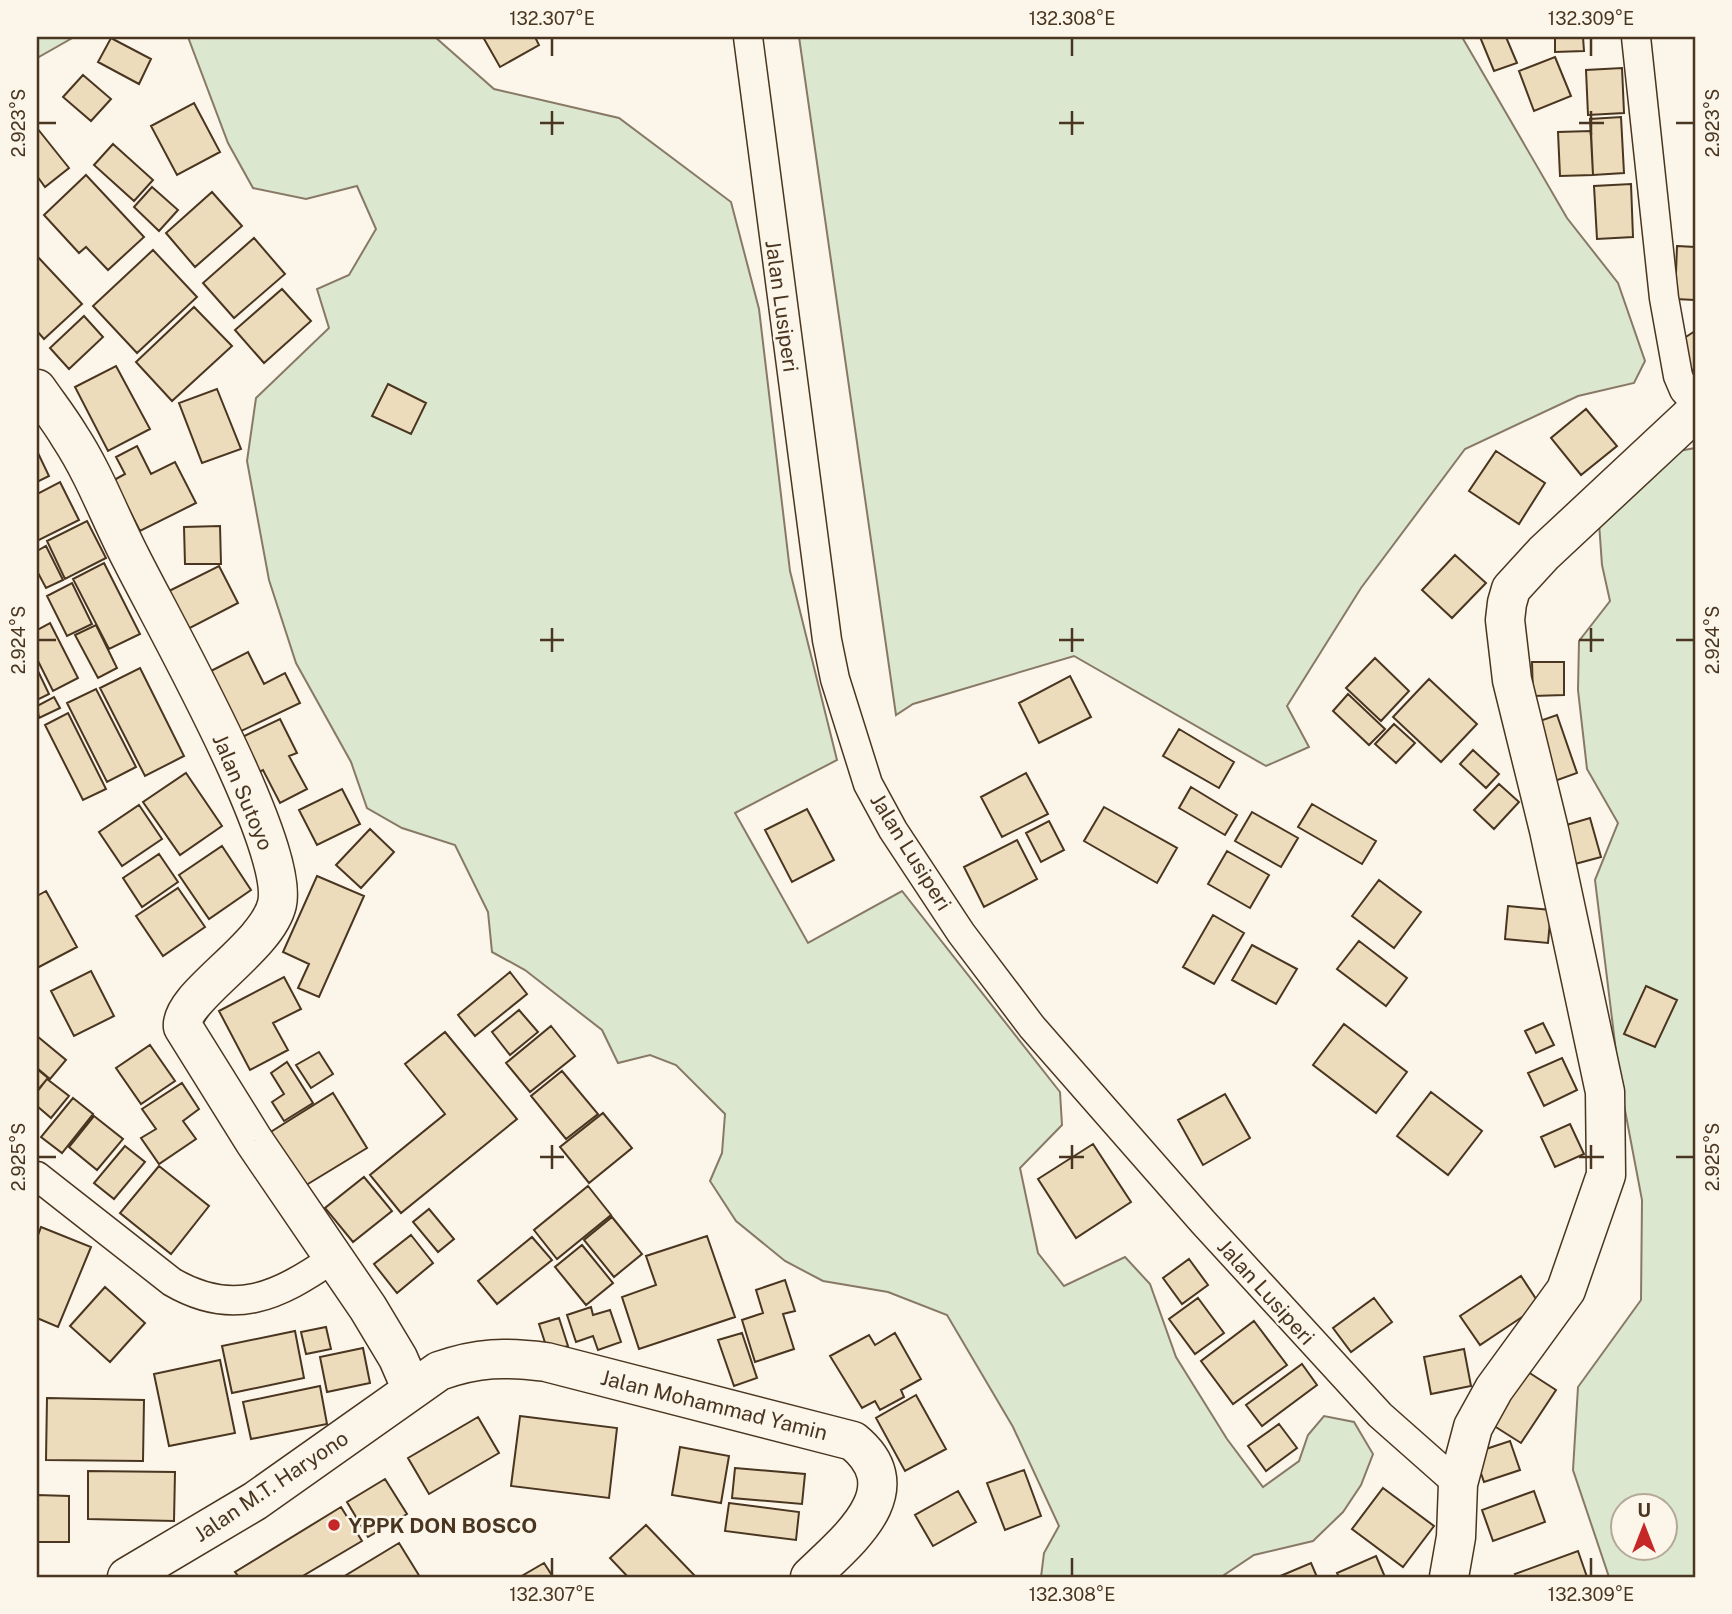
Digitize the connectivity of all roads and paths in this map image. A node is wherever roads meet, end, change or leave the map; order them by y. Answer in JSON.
{"nodes":[{"id":1,"x":748,"y":37,"type":"edge"},
{"id":2,"x":1636,"y":37,"type":"edge"},
{"id":3,"x":37,"y":389,"type":"edge"},
{"id":4,"x":1695,"y":402,"type":"edge"},
{"id":5,"x":1695,"y":412,"type":"edge"},
{"id":6,"x":37,"y":1176,"type":"edge"},
{"id":7,"x":332,"y":1259,"type":"junction"},
{"id":8,"x":411,"y":1388,"type":"junction"},
{"id":9,"x":1458,"y":1484,"type":"junction"},
{"id":10,"x":127,"y":1577,"type":"edge"},
{"id":11,"x":810,"y":1577,"type":"edge"},
{"id":12,"x":1449,"y":1577,"type":"edge"}],
"edges":[{"from":1,"to":9,"type":"street","name":"Jalan Lusiperi"},
{"from":2,"to":4,"type":"street"},
{"from":3,"to":7,"type":"main road","name":"Jalan Sutoyo"},
{"from":5,"to":9,"type":"main road"},
{"from":6,"to":7,"type":"street"},
{"from":7,"to":8,"type":"main road","name":"Jalan Sutoyo"},
{"from":8,"to":10,"type":"main road","name":"Jalan M.T. Haryono"},
{"from":8,"to":11,"type":"main road","name":"Jalan Mohammad Yamin"},
{"from":9,"to":12,"type":"main road"}]}
